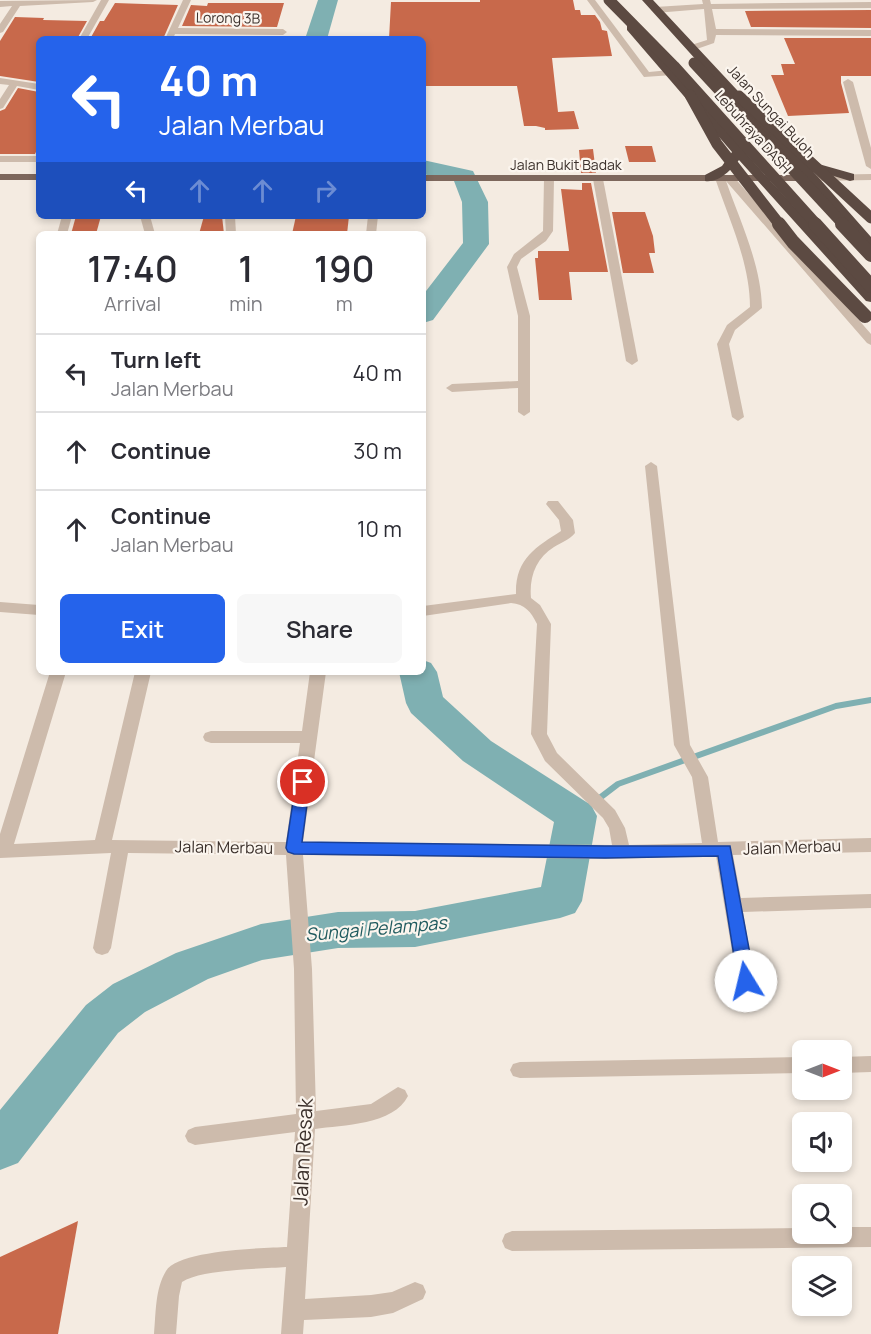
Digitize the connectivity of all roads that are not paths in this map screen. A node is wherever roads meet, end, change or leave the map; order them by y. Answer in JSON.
{"nodes":[{"id":1,"x":93,"y":0,"type":"edge"},
{"id":2,"x":105,"y":0,"type":"edge"},
{"id":3,"x":187,"y":0,"type":"edge"},
{"id":4,"x":591,"y":0,"type":"edge"},
{"id":5,"x":608,"y":0,"type":"edge"},
{"id":6,"x":634,"y":0,"type":"edge"},
{"id":7,"x":647,"y":0,"type":"edge"},
{"id":8,"x":19,"y":1,"type":"edge"},
{"id":9,"x":65,"y":2,"type":"junction"},
{"id":10,"x":707,"y":3,"type":"edge"},
{"id":11,"x":0,"y":4,"type":"edge"},
{"id":12,"x":871,"y":5,"type":"edge"},
{"id":13,"x":76,"y":8,"type":"dead end"},
{"id":14,"x":655,"y":10,"type":"junction"},
{"id":15,"x":86,"y":14,"type":"dead end"},
{"id":16,"x":94,"y":20,"type":"junction"},
{"id":17,"x":0,"y":30,"type":"edge"},
{"id":18,"x":284,"y":32,"type":"dead end"},
{"id":19,"x":712,"y":32,"type":"junction"},
{"id":20,"x":871,"y":33,"type":"edge"},
{"id":21,"x":170,"y":35,"type":"edge"},
{"id":22,"x":85,"y":36,"type":"edge"},
{"id":23,"x":691,"y":48,"type":"junction"},
{"id":24,"x":694,"y":63,"type":"junction"},
{"id":25,"x":672,"y":70,"type":"junction"},
{"id":26,"x":0,"y":81,"type":"edge"},
{"id":27,"x":15,"y":82,"type":"junction"},
{"id":28,"x":848,"y":82,"type":"dead end"},
{"id":29,"x":36,"y":86,"type":"edge"},
{"id":30,"x":0,"y":106,"type":"edge"},
{"id":31,"x":738,"y":152,"type":"junction"},
{"id":32,"x":793,"y":157,"type":"junction"},
{"id":33,"x":0,"y":159,"type":"edge"},
{"id":34,"x":35,"y":159,"type":"edge"},
{"id":35,"x":871,"y":165,"type":"edge"},
{"id":36,"x":0,"y":177,"type":"edge"},
{"id":37,"x":25,"y":177,"type":"junction"},
{"id":38,"x":36,"y":177,"type":"edge"},
{"id":39,"x":850,"y":177,"type":"junction"},
{"id":40,"x":871,"y":177,"type":"edge"},
{"id":41,"x":426,"y":178,"type":"edge"},
{"id":42,"x":719,"y":178,"type":"junction"},
{"id":43,"x":761,"y":178,"type":"junction"},
{"id":44,"x":812,"y":178,"type":"junction"},
{"id":45,"x":549,"y":179,"type":"junction"},
{"id":46,"x":598,"y":179,"type":"junction"},
{"id":47,"x":871,"y":218,"type":"edge"},
{"id":48,"x":871,"y":245,"type":"edge"},
{"id":49,"x":871,"y":255,"type":"edge"},
{"id":50,"x":871,"y":286,"type":"edge"},
{"id":51,"x":871,"y":298,"type":"edge"},
{"id":52,"x":868,"y":318,"type":"edge"},
{"id":53,"x":871,"y":341,"type":"edge"},
{"id":54,"x":632,"y":361,"type":"dead end"},
{"id":55,"x":524,"y":384,"type":"junction"},
{"id":56,"x":452,"y":388,"type":"dead end"},
{"id":57,"x":524,"y":412,"type":"dead end"},
{"id":58,"x":738,"y":417,"type":"dead end"},
{"id":59,"x":651,"y":466,"type":"dead end"},
{"id":60,"x":553,"y":504,"type":"dead end"},
{"id":61,"x":524,"y":599,"type":"junction"},
{"id":62,"x":0,"y":607,"type":"edge"},
{"id":63,"x":36,"y":610,"type":"edge"},
{"id":64,"x":429,"y":611,"type":"edge"},
{"id":65,"x":57,"y":675,"type":"edge"},
{"id":66,"x":142,"y":675,"type":"edge"},
{"id":67,"x":318,"y":675,"type":"edge"},
{"id":68,"x":211,"y":737,"type":"dead end"},
{"id":69,"x":309,"y":737,"type":"junction"},
{"id":70,"x":871,"y":844,"type":"edge"},
{"id":71,"x":102,"y":846,"type":"junction"},
{"id":72,"x":121,"y":846,"type":"junction"},
{"id":73,"x":294,"y":848,"type":"junction"},
{"id":74,"x":718,"y":850,"type":"junction"},
{"id":75,"x":2,"y":851,"type":"edge"},
{"id":76,"x":614,"y":852,"type":"junction"},
{"id":77,"x":871,"y":901,"type":"edge"},
{"id":78,"x":734,"y":904,"type":"junction"},
{"id":79,"x":102,"y":948,"type":"dead end"},
{"id":80,"x":746,"y":981,"type":"dead end"},
{"id":81,"x":871,"y":1064,"type":"edge"},
{"id":82,"x":792,"y":1065,"type":"edge"},
{"id":83,"x":852,"y":1065,"type":"edge"},
{"id":84,"x":520,"y":1070,"type":"dead end"},
{"id":85,"x":398,"y":1095,"type":"dead end"},
{"id":86,"x":305,"y":1121,"type":"junction"},
{"id":87,"x":195,"y":1136,"type":"dead end"},
{"id":88,"x":871,"y":1237,"type":"edge"},
{"id":89,"x":512,"y":1241,"type":"dead end"},
{"id":90,"x":297,"y":1256,"type":"junction"},
{"id":91,"x":415,"y":1292,"type":"dead end"},
{"id":92,"x":293,"y":1310,"type":"junction"},
{"id":93,"x":165,"y":1334,"type":"edge"},
{"id":94,"x":292,"y":1334,"type":"edge"}],
"edges":[{"from":1,"to":9,"type":"street"},
{"from":2,"to":16,"type":"street"},
{"from":3,"to":21,"type":"street"},
{"from":4,"to":25,"type":"street"},
{"from":5,"to":25,"type":"highway","name":"Lebuhraya DASH","bridge":true},
{"from":6,"to":24,"type":"highway","name":"Lebuhraya DASH"},
{"from":7,"to":14,"type":"highway","name":"Jalan Sungai Buloh"},
{"from":8,"to":9,"type":"street"},
{"from":8,"to":11,"type":"street"},
{"from":8,"to":17,"type":"street"},
{"from":9,"to":13,"type":"street"},
{"from":10,"to":12,"type":"street"},
{"from":10,"to":14,"type":"street"},
{"from":10,"to":19,"type":"street"},
{"from":14,"to":23,"type":"highway","name":"Jalan Sungai Buloh"},
{"from":15,"to":16,"type":"street"},
{"from":16,"to":22,"type":"street"},
{"from":18,"to":21,"type":"street","name":"Lorong 3B"},
{"from":19,"to":20,"type":"street"},
{"from":19,"to":23,"type":"street"},
{"from":23,"to":32,"type":"highway","name":"Jalan Sungai Buloh"},
{"from":24,"to":47,"type":"highway","bridge":true},
{"from":24,"to":49,"type":"highway","name":"Lebuhraya DASH","bridge":true},
{"from":25,"to":31,"type":"highway"},
{"from":25,"to":50,"type":"highway","name":"Lebuhraya DASH","bridge":true},
{"from":25,"to":52,"type":"highway","bridge":true},
{"from":26,"to":27,"type":"street"},
{"from":27,"to":29,"type":"street"},
{"from":27,"to":30,"type":"street"},
{"from":28,"to":35,"type":"street"},
{"from":31,"to":42,"type":"highway"},
{"from":31,"to":43,"type":"highway"},
{"from":32,"to":39,"type":"highway"},
{"from":32,"to":44,"type":"highway","name":"Jalan Sungai Buloh"},
{"from":33,"to":34,"type":"street"},
{"from":34,"to":37,"type":"street"},
{"from":36,"to":37,"type":"main road"},
{"from":37,"to":38,"type":"main road"},
{"from":39,"to":40,"type":"street"},
{"from":39,"to":44,"type":"street"},
{"from":41,"to":45,"type":"main road","name":"Jalan Bukit Badak"},
{"from":42,"to":43,"type":"main road","name":"Jalan Bukit Badak"},
{"from":42,"to":46,"type":"main road","name":"Jalan Bukit Badak"},
{"from":42,"to":53,"type":"street"},
{"from":42,"to":58,"type":"street"},
{"from":43,"to":44,"type":"main road","name":"Jalan Bukit Badak"},
{"from":43,"to":51,"type":"highway"},
{"from":44,"to":48,"type":"highway","name":"Jalan Sungai Buloh"},
{"from":45,"to":46,"type":"main road","name":"Jalan Bukit Badak"},
{"from":45,"to":55,"type":"street"},
{"from":46,"to":54,"type":"street"},
{"from":55,"to":56,"type":"street"},
{"from":55,"to":57,"type":"street"},
{"from":59,"to":74,"type":"street"},
{"from":60,"to":61,"type":"street"},
{"from":61,"to":64,"type":"street"},
{"from":61,"to":76,"type":"street"},
{"from":62,"to":63,"type":"street"},
{"from":65,"to":75,"type":"street"},
{"from":66,"to":71,"type":"street"},
{"from":67,"to":69,"type":"street"},
{"from":68,"to":69,"type":"street"},
{"from":69,"to":73,"type":"street"},
{"from":70,"to":74,"type":"street","name":"Jalan Merbau"},
{"from":71,"to":72,"type":"street","name":"Jalan Merbau"},
{"from":71,"to":75,"type":"street","name":"Jalan Merbau"},
{"from":72,"to":73,"type":"street","name":"Jalan Merbau"},
{"from":72,"to":79,"type":"street"},
{"from":73,"to":76,"type":"street","name":"Jalan Merbau"},
{"from":73,"to":86,"type":"street","name":"Jalan Resak"},
{"from":74,"to":76,"type":"street","name":"Jalan Merbau"},
{"from":74,"to":78,"type":"street"},
{"from":77,"to":78,"type":"street"},
{"from":78,"to":80,"type":"street"},
{"from":81,"to":83,"type":"street"},
{"from":82,"to":84,"type":"street"},
{"from":85,"to":86,"type":"street"},
{"from":86,"to":87,"type":"street"},
{"from":86,"to":90,"type":"street","name":"Jalan Resak"},
{"from":88,"to":89,"type":"street"},
{"from":90,"to":92,"type":"street","name":"Jalan Resak"},
{"from":90,"to":93,"type":"street"},
{"from":91,"to":92,"type":"street"},
{"from":92,"to":94,"type":"street","name":"Jalan Resak"}]}
